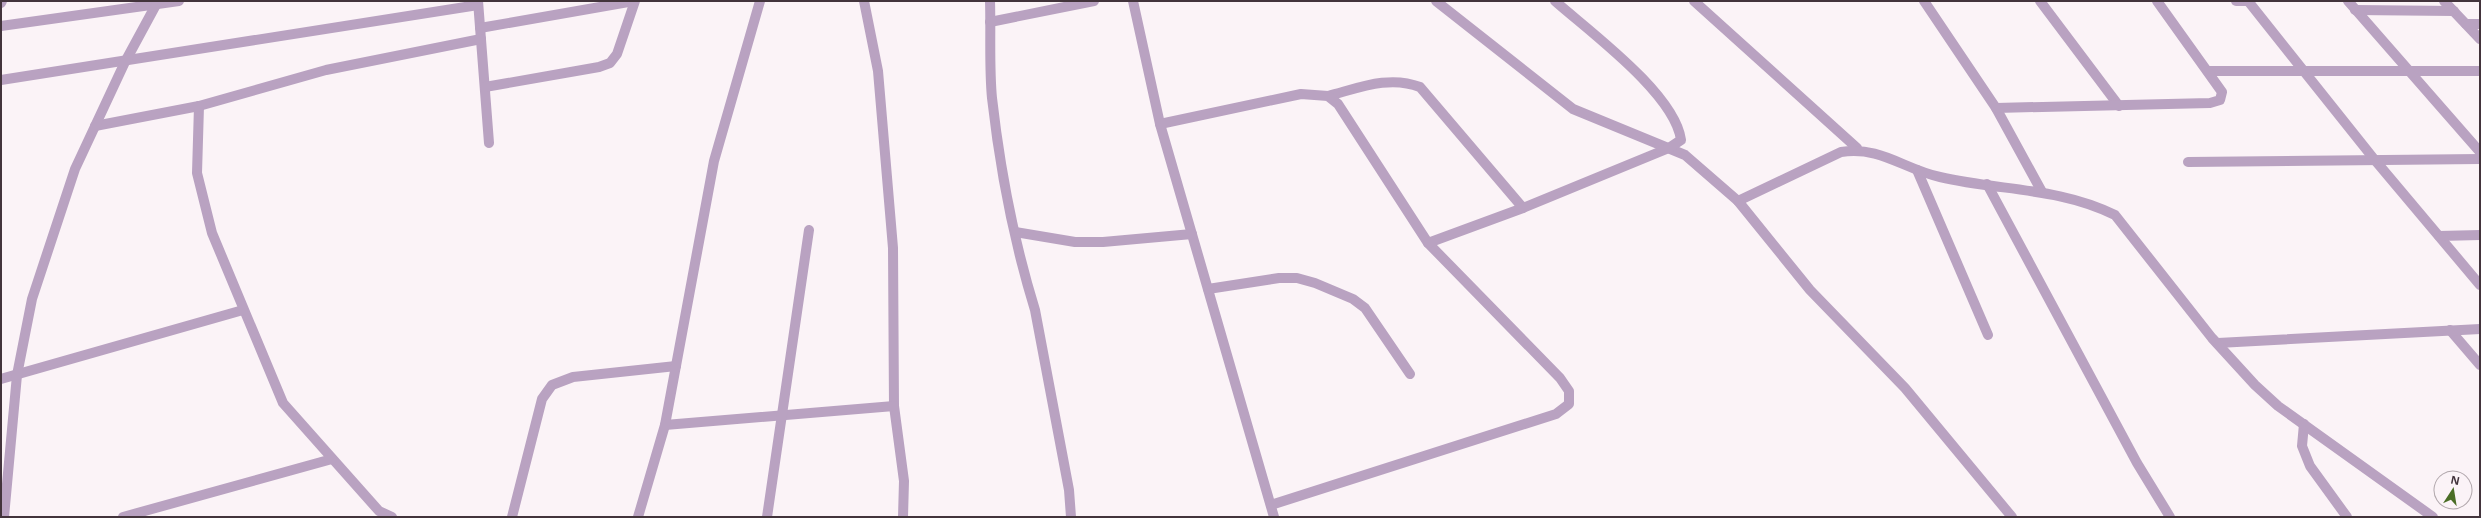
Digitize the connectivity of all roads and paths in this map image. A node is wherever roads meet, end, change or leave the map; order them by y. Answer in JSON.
{"nodes":[{"id":1,"x":179,"y":1,"type":"edge"},
{"id":2,"x":635,"y":1,"type":"edge"},
{"id":3,"x":760,"y":1,"type":"edge"},
{"id":4,"x":864,"y":1,"type":"edge"},
{"id":5,"x":990,"y":1,"type":"edge"},
{"id":6,"x":1094,"y":1,"type":"edge"},
{"id":7,"x":1133,"y":1,"type":"edge"},
{"id":8,"x":1436,"y":1,"type":"edge"},
{"id":9,"x":1555,"y":1,"type":"edge"},
{"id":10,"x":1694,"y":1,"type":"edge"},
{"id":11,"x":1924,"y":1,"type":"edge"},
{"id":12,"x":2040,"y":1,"type":"edge"},
{"id":13,"x":2157,"y":1,"type":"edge"},
{"id":14,"x":2236,"y":1,"type":"edge"},
{"id":15,"x":2248,"y":1,"type":"edge"},
{"id":16,"x":2348,"y":1,"type":"edge"},
{"id":17,"x":2444,"y":1,"type":"edge"},
{"id":18,"x":157,"y":3,"type":"edge"},
{"id":19,"x":478,"y":3,"type":"edge"},
{"id":20,"x":2355,"y":10,"type":"junction"},
{"id":21,"x":2454,"y":11,"type":"junction"},
{"id":22,"x":990,"y":22,"type":"junction"},
{"id":23,"x":2466,"y":24,"type":"junction"},
{"id":24,"x":2480,"y":24,"type":"edge"},
{"id":25,"x":1,"y":26,"type":"edge"},
{"id":26,"x":480,"y":28,"type":"junction"},
{"id":27,"x":481,"y":39,"type":"junction"},
{"id":28,"x":2480,"y":39,"type":"edge"},
{"id":29,"x":125,"y":62,"type":"junction"},
{"id":30,"x":2303,"y":70,"type":"junction"},
{"id":31,"x":2208,"y":71,"type":"junction"},
{"id":32,"x":2409,"y":71,"type":"junction"},
{"id":33,"x":2480,"y":71,"type":"edge"},
{"id":34,"x":1,"y":80,"type":"edge"},
{"id":35,"x":485,"y":86,"type":"junction"},
{"id":36,"x":1328,"y":96,"type":"junction"},
{"id":37,"x":199,"y":106,"type":"junction"},
{"id":38,"x":2119,"y":106,"type":"junction"},
{"id":39,"x":1996,"y":108,"type":"junction"},
{"id":40,"x":1160,"y":124,"type":"junction"},
{"id":41,"x":95,"y":126,"type":"junction"},
{"id":42,"x":489,"y":143,"type":"dead end"},
{"id":43,"x":1669,"y":148,"type":"junction"},
{"id":44,"x":1858,"y":148,"type":"junction"},
{"id":45,"x":2480,"y":152,"type":"edge"},
{"id":46,"x":2374,"y":159,"type":"junction"},
{"id":47,"x":2480,"y":159,"type":"edge"},
{"id":48,"x":2188,"y":162,"type":"dead end"},
{"id":49,"x":1917,"y":170,"type":"junction"},
{"id":50,"x":1986,"y":184,"type":"junction"},
{"id":51,"x":2042,"y":192,"type":"junction"},
{"id":52,"x":1738,"y":201,"type":"junction"},
{"id":53,"x":1523,"y":208,"type":"junction"},
{"id":54,"x":809,"y":230,"type":"dead end"},
{"id":55,"x":1015,"y":232,"type":"junction"},
{"id":56,"x":1192,"y":234,"type":"junction"},
{"id":57,"x":2480,"y":235,"type":"edge"},
{"id":58,"x":2439,"y":236,"type":"junction"},
{"id":59,"x":1428,"y":243,"type":"junction"},
{"id":60,"x":2480,"y":285,"type":"edge"},
{"id":61,"x":1208,"y":289,"type":"junction"},
{"id":62,"x":243,"y":310,"type":"junction"},
{"id":63,"x":2480,"y":329,"type":"edge"},
{"id":64,"x":2450,"y":330,"type":"junction"},
{"id":65,"x":1988,"y":335,"type":"dead end"},
{"id":66,"x":2218,"y":344,"type":"junction"},
{"id":67,"x":2480,"y":365,"type":"edge"},
{"id":68,"x":676,"y":366,"type":"junction"},
{"id":69,"x":1410,"y":374,"type":"dead end"},
{"id":70,"x":17,"y":375,"type":"junction"},
{"id":71,"x":1,"y":379,"type":"edge"},
{"id":72,"x":894,"y":406,"type":"junction"},
{"id":73,"x":782,"y":416,"type":"junction"},
{"id":74,"x":2304,"y":424,"type":"junction"},
{"id":75,"x":665,"y":425,"type":"junction"},
{"id":76,"x":332,"y":459,"type":"junction"},
{"id":77,"x":1271,"y":505,"type":"junction"},
{"id":78,"x":4,"y":517,"type":"edge"},
{"id":79,"x":123,"y":517,"type":"edge"},
{"id":80,"x":392,"y":517,"type":"edge"},
{"id":81,"x":510,"y":517,"type":"edge"},
{"id":82,"x":638,"y":517,"type":"edge"},
{"id":83,"x":767,"y":517,"type":"edge"},
{"id":84,"x":903,"y":517,"type":"edge"},
{"id":85,"x":1071,"y":517,"type":"edge"},
{"id":86,"x":1274,"y":517,"type":"edge"},
{"id":87,"x":2012,"y":517,"type":"edge"},
{"id":88,"x":2170,"y":517,"type":"edge"},
{"id":89,"x":2347,"y":517,"type":"edge"},
{"id":90,"x":2433,"y":517,"type":"edge"}],
"edges":[{"from":1,"to":18,"type":"street"},
{"from":2,"to":26,"type":"street"},
{"from":2,"to":35,"type":"street"},
{"from":3,"to":68,"type":"street"},
{"from":4,"to":72,"type":"street"},
{"from":5,"to":22,"type":"street"},
{"from":6,"to":22,"type":"street"},
{"from":7,"to":40,"type":"street"},
{"from":8,"to":43,"type":"street"},
{"from":9,"to":43,"type":"street"},
{"from":10,"to":44,"type":"street"},
{"from":11,"to":39,"type":"street"},
{"from":12,"to":38,"type":"street"},
{"from":13,"to":31,"type":"street"},
{"from":14,"to":15,"type":"street"},
{"from":15,"to":30,"type":"street"},
{"from":16,"to":20,"type":"street"},
{"from":17,"to":21,"type":"street"},
{"from":18,"to":25,"type":"street"},
{"from":18,"to":29,"type":"street"},
{"from":19,"to":26,"type":"street"},
{"from":19,"to":29,"type":"street"},
{"from":20,"to":21,"type":"street"},
{"from":20,"to":32,"type":"street"},
{"from":21,"to":23,"type":"street"},
{"from":22,"to":55,"type":"street"},
{"from":23,"to":24,"type":"street"},
{"from":23,"to":28,"type":"street"},
{"from":26,"to":27,"type":"street"},
{"from":27,"to":35,"type":"street"},
{"from":27,"to":37,"type":"street"},
{"from":29,"to":34,"type":"street"},
{"from":29,"to":41,"type":"street"},
{"from":30,"to":31,"type":"street"},
{"from":30,"to":32,"type":"street"},
{"from":30,"to":46,"type":"street"},
{"from":31,"to":38,"type":"street"},
{"from":32,"to":33,"type":"street"},
{"from":32,"to":45,"type":"street"},
{"from":35,"to":42,"type":"street"},
{"from":36,"to":40,"type":"street"},
{"from":36,"to":53,"type":"street"},
{"from":36,"to":59,"type":"street"},
{"from":37,"to":41,"type":"street"},
{"from":37,"to":62,"type":"street"},
{"from":38,"to":39,"type":"street"},
{"from":39,"to":51,"type":"street"},
{"from":40,"to":56,"type":"street"},
{"from":41,"to":70,"type":"street"},
{"from":43,"to":52,"type":"street"},
{"from":43,"to":53,"type":"street"},
{"from":44,"to":49,"type":"street"},
{"from":44,"to":52,"type":"street"},
{"from":46,"to":47,"type":"street"},
{"from":46,"to":48,"type":"street"},
{"from":46,"to":58,"type":"street"},
{"from":49,"to":50,"type":"street"},
{"from":49,"to":65,"type":"street"},
{"from":50,"to":51,"type":"street"},
{"from":50,"to":88,"type":"street"},
{"from":51,"to":66,"type":"street"},
{"from":52,"to":87,"type":"street"},
{"from":53,"to":59,"type":"street"},
{"from":54,"to":73,"type":"street"},
{"from":55,"to":56,"type":"street"},
{"from":55,"to":85,"type":"street"},
{"from":56,"to":61,"type":"street"},
{"from":57,"to":58,"type":"street"},
{"from":58,"to":60,"type":"street"},
{"from":59,"to":77,"type":"street"},
{"from":61,"to":69,"type":"street"},
{"from":61,"to":77,"type":"street"},
{"from":62,"to":70,"type":"street"},
{"from":62,"to":76,"type":"street"},
{"from":63,"to":64,"type":"street"},
{"from":64,"to":66,"type":"street"},
{"from":64,"to":67,"type":"street"},
{"from":66,"to":74,"type":"street"},
{"from":68,"to":75,"type":"street"},
{"from":68,"to":81,"type":"street"},
{"from":70,"to":71,"type":"street"},
{"from":70,"to":78,"type":"street"},
{"from":72,"to":73,"type":"street"},
{"from":72,"to":84,"type":"street"},
{"from":73,"to":75,"type":"street"},
{"from":73,"to":83,"type":"street"},
{"from":74,"to":89,"type":"street"},
{"from":74,"to":90,"type":"street"},
{"from":75,"to":82,"type":"street"},
{"from":76,"to":79,"type":"street"},
{"from":76,"to":80,"type":"street"},
{"from":77,"to":86,"type":"street"}]}
